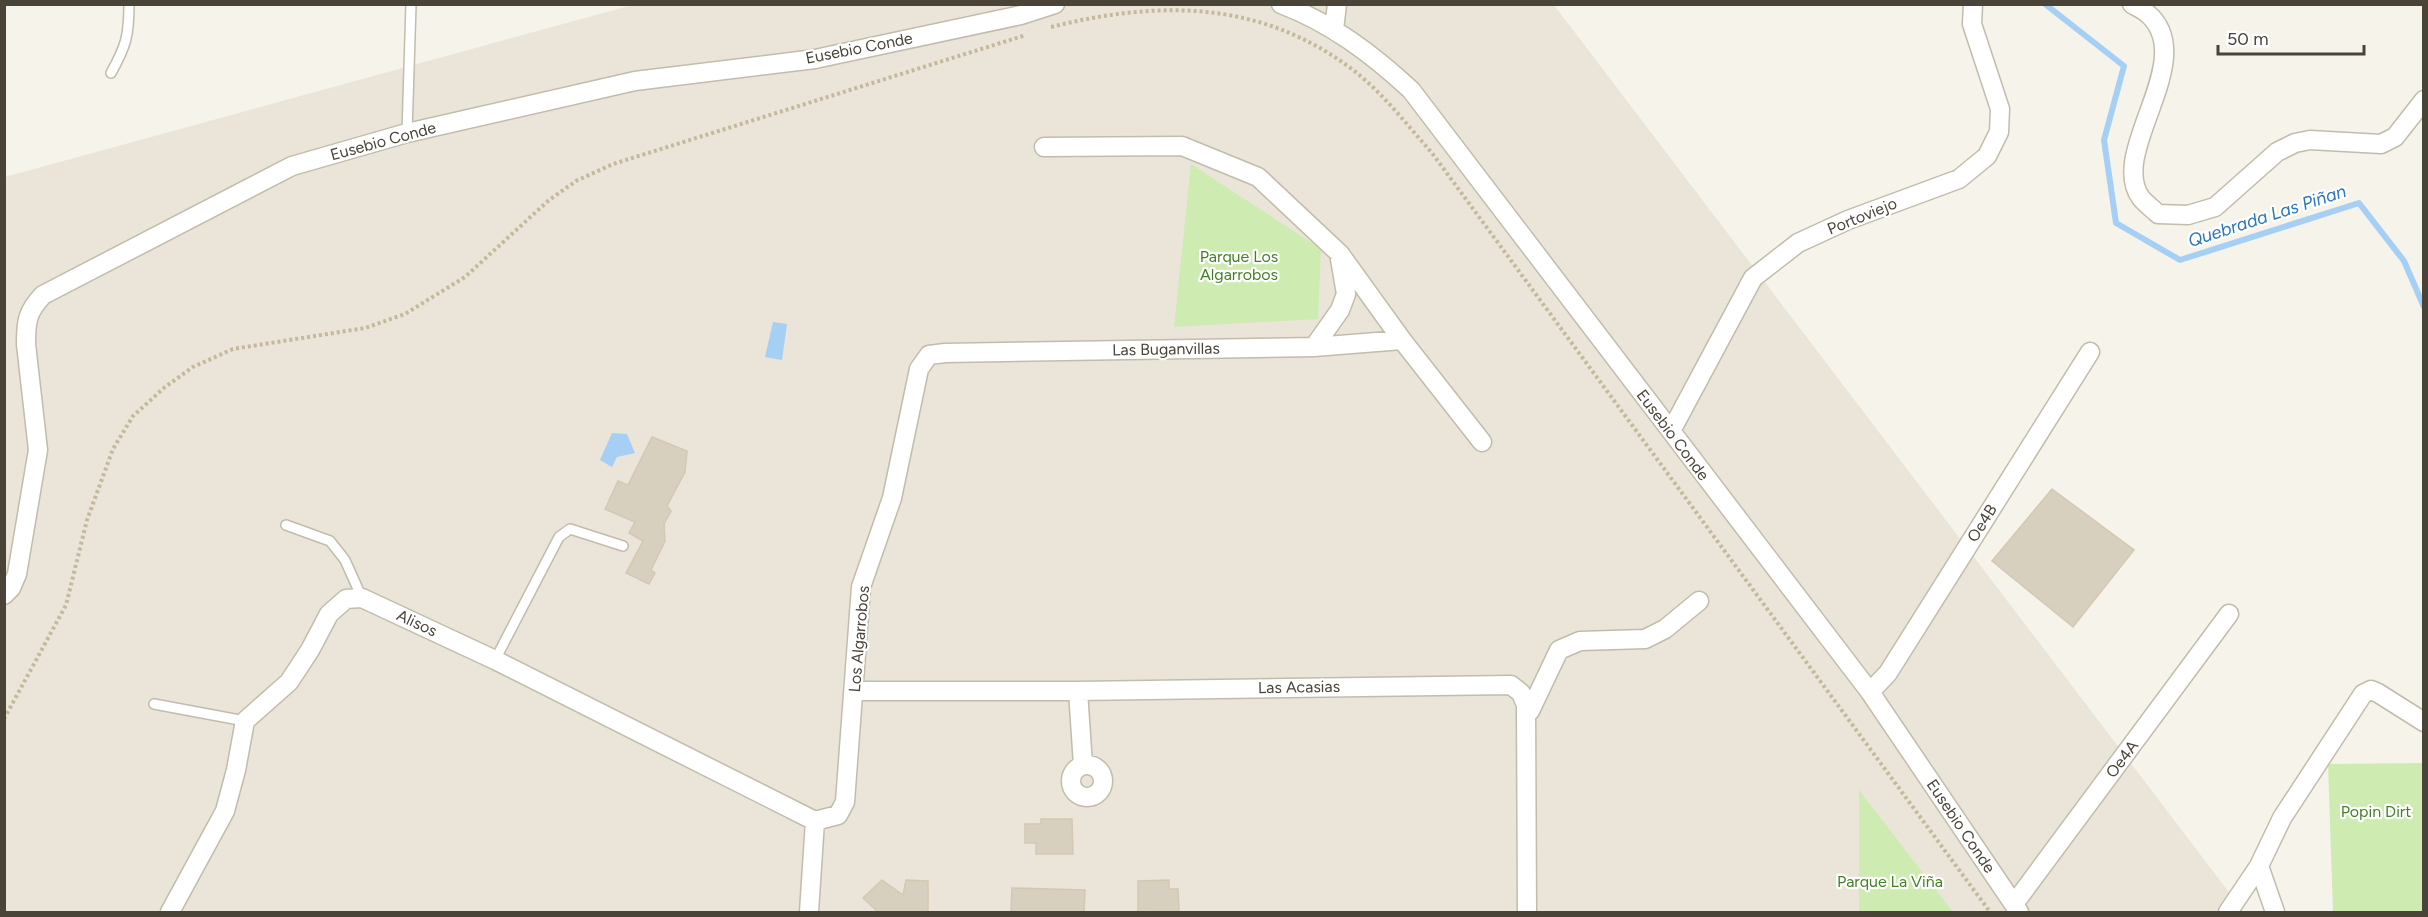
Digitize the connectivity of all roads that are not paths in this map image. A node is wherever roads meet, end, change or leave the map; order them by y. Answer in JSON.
{"nodes":[{"id":1,"x":129,"y":4,"type":"edge"},
{"id":2,"x":411,"y":4,"type":"edge"},
{"id":3,"x":1055,"y":4,"type":"edge"},
{"id":4,"x":1337,"y":4,"type":"edge"},
{"id":5,"x":1973,"y":4,"type":"edge"},
{"id":6,"x":2132,"y":4,"type":"edge"},
{"id":7,"x":1292,"y":6,"type":"edge"},
{"id":8,"x":1334,"y":30,"type":"junction"},
{"id":9,"x":111,"y":73,"type":"dead end"},
{"id":10,"x":2424,"y":100,"type":"edge"},
{"id":11,"x":407,"y":133,"type":"junction"},
{"id":12,"x":1044,"y":147,"type":"dead end"},
{"id":13,"x":1340,"y":254,"type":"junction"},
{"id":14,"x":1402,"y":340,"type":"junction"},
{"id":15,"x":1314,"y":347,"type":"junction"},
{"id":16,"x":2090,"y":352,"type":"dead end"},
{"id":17,"x":930,"y":355,"type":"joint"},
{"id":18,"x":1671,"y":431,"type":"junction"},
{"id":19,"x":1482,"y":442,"type":"dead end"},
{"id":20,"x":286,"y":525,"type":"dead end"},
{"id":21,"x":623,"y":546,"type":"dead end"},
{"id":22,"x":4,"y":595,"type":"edge"},
{"id":23,"x":362,"y":598,"type":"junction"},
{"id":24,"x":1699,"y":601,"type":"dead end"},
{"id":25,"x":2229,"y":614,"type":"dead end"},
{"id":26,"x":495,"y":660,"type":"junction"},
{"id":27,"x":855,"y":691,"type":"junction"},
{"id":28,"x":1078,"y":691,"type":"junction"},
{"id":29,"x":1870,"y":692,"type":"junction"},
{"id":30,"x":154,"y":704,"type":"dead end"},
{"id":31,"x":1526,"y":714,"type":"junction"},
{"id":32,"x":245,"y":721,"type":"junction"},
{"id":33,"x":2424,"y":722,"type":"edge"},
{"id":34,"x":1083,"y":765,"type":"dead end"},
{"id":35,"x":815,"y":821,"type":"junction"},
{"id":36,"x":2259,"y":866,"type":"junction"},
{"id":37,"x":2017,"y":908,"type":"edge"},
{"id":38,"x":170,"y":912,"type":"edge"},
{"id":39,"x":809,"y":912,"type":"edge"},
{"id":40,"x":1527,"y":912,"type":"edge"},
{"id":41,"x":2228,"y":912,"type":"edge"},
{"id":42,"x":2275,"y":912,"type":"edge"}],
"edges":[{"from":1,"to":9,"type":"lane"},
{"from":2,"to":11,"type":"lane"},
{"from":3,"to":11,"type":"street","name":"Eusebio Conde"},
{"from":4,"to":8,"type":"street"},
{"from":5,"to":18,"type":"street","name":"Portoviejo"},
{"from":6,"to":10,"type":"street"},
{"from":7,"to":8,"type":"street","name":"Eusebio Conde"},
{"from":8,"to":18,"type":"street","name":"Eusebio Conde"},
{"from":11,"to":22,"type":"street","name":"Eusebio Conde"},
{"from":12,"to":13,"type":"street"},
{"from":13,"to":14,"type":"street"},
{"from":13,"to":15,"type":"street"},
{"from":14,"to":15,"type":"street","name":"Las Buganvillas"},
{"from":14,"to":19,"type":"street"},
{"from":15,"to":17,"type":"street","name":"Las Buganvillas"},
{"from":16,"to":29,"type":"street","name":"Oe4B"},
{"from":17,"to":27,"type":"street","name":"Los Algarrobos"},
{"from":18,"to":29,"type":"street","name":"Eusebio Conde"},
{"from":20,"to":23,"type":"lane"},
{"from":21,"to":26,"type":"lane"},
{"from":23,"to":26,"type":"street","name":"Alisos"},
{"from":23,"to":32,"type":"street"},
{"from":24,"to":31,"type":"street"},
{"from":25,"to":37,"type":"street","name":"Oe4A"},
{"from":26,"to":35,"type":"street","name":"Alisos"},
{"from":27,"to":28,"type":"street","name":"Las Acasias"},
{"from":27,"to":35,"type":"street","name":"Los Algarrobos"},
{"from":28,"to":31,"type":"street","name":"Las Acasias"},
{"from":28,"to":34,"type":"street"},
{"from":29,"to":37,"type":"street","name":"Eusebio Conde"},
{"from":30,"to":32,"type":"lane"},
{"from":31,"to":40,"type":"street","name":"Las Acasias"},
{"from":32,"to":38,"type":"street"},
{"from":33,"to":36,"type":"street"},
{"from":35,"to":39,"type":"street"},
{"from":36,"to":41,"type":"street"},
{"from":36,"to":42,"type":"street"}]}
